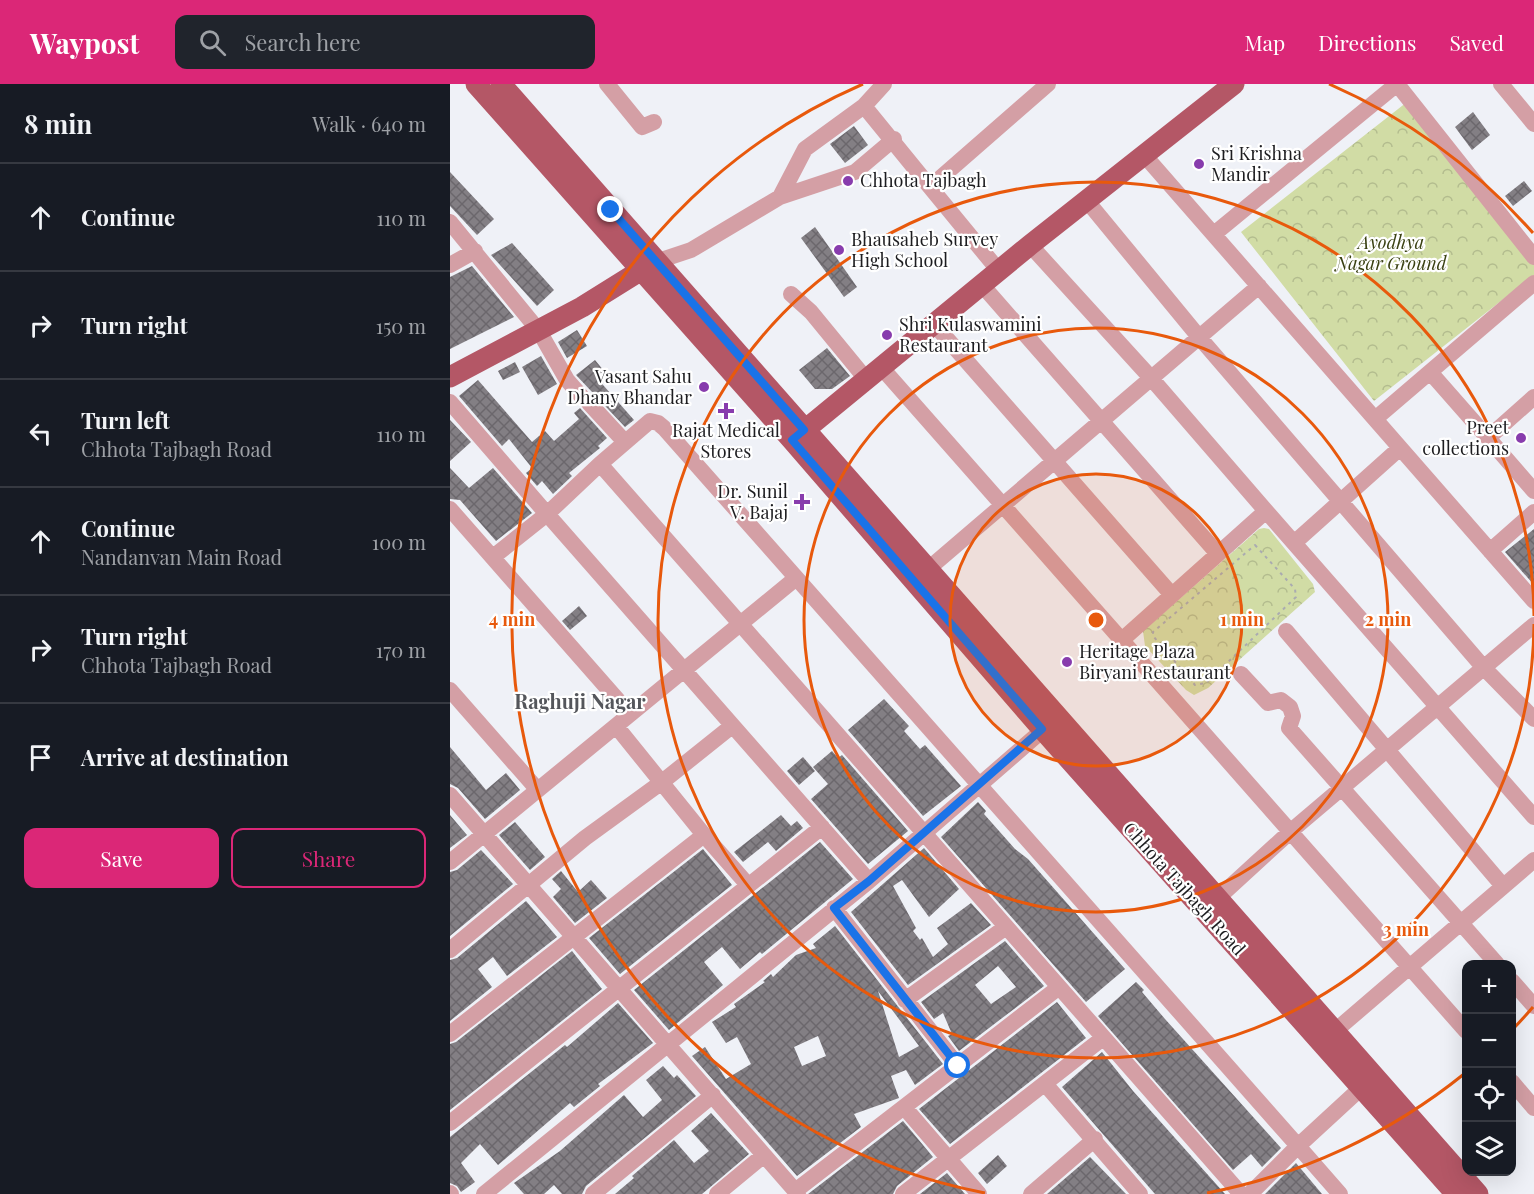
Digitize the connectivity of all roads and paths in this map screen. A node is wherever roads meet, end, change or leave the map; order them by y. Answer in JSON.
{"nodes":[{"id":1,"x":476,"y":84,"type":"edge"},
{"id":2,"x":501,"y":84,"type":"edge"},
{"id":3,"x":607,"y":84,"type":"edge"},
{"id":4,"x":884,"y":84,"type":"edge"},
{"id":5,"x":1047,"y":84,"type":"edge"},
{"id":6,"x":1234,"y":84,"type":"edge"},
{"id":7,"x":1501,"y":84,"type":"edge"},
{"id":8,"x":864,"y":106,"type":"junction"},
{"id":9,"x":654,"y":122,"type":"dead end"},
{"id":10,"x":1534,"y":124,"type":"edge"},
{"id":11,"x":894,"y":139,"type":"junction"},
{"id":12,"x":1145,"y":156,"type":"junction"},
{"id":13,"x":930,"y":187,"type":"junction"},
{"id":14,"x":780,"y":197,"type":"junction"},
{"id":15,"x":1087,"y":201,"type":"junction"},
{"id":16,"x":450,"y":222,"type":"edge"},
{"id":17,"x":1214,"y":234,"type":"junction"},
{"id":18,"x":1030,"y":245,"type":"junction"},
{"id":19,"x":475,"y":251,"type":"junction"},
{"id":20,"x":1534,"y":257,"type":"edge"},
{"id":21,"x":450,"y":265,"type":"edge"},
{"id":22,"x":648,"y":266,"type":"junction"},
{"id":23,"x":999,"y":271,"type":"junction"},
{"id":24,"x":1534,"y":283,"type":"edge"},
{"id":25,"x":982,"y":285,"type":"junction"},
{"id":26,"x":1259,"y":286,"type":"junction"},
{"id":27,"x":791,"y":294,"type":"dead end"},
{"id":28,"x":934,"y":324,"type":"junction"},
{"id":29,"x":539,"y":331,"type":"junction"},
{"id":30,"x":1198,"y":337,"type":"junction"},
{"id":31,"x":1430,"y":372,"type":"junction"},
{"id":32,"x":874,"y":373,"type":"junction"},
{"id":33,"x":450,"y":377,"type":"edge"},
{"id":34,"x":1151,"y":378,"type":"junction"},
{"id":35,"x":1534,"y":397,"type":"edge"},
{"id":36,"x":450,"y":402,"type":"edge"},
{"id":37,"x":1375,"y":419,"type":"junction"},
{"id":38,"x":1102,"y":420,"type":"junction"},
{"id":39,"x":798,"y":435,"type":"junction"},
{"id":40,"x":1488,"y":438,"type":"junction"},
{"id":41,"x":625,"y":442,"type":"junction"},
{"id":42,"x":1400,"y":448,"type":"junction"},
{"id":43,"x":1056,"y":460,"type":"junction"},
{"id":44,"x":600,"y":464,"type":"junction"},
{"id":45,"x":1534,"y":491,"type":"edge"},
{"id":46,"x":1341,"y":501,"type":"junction"},
{"id":47,"x":1004,"y":504,"type":"junction"},
{"id":48,"x":450,"y":509,"type":"edge"},
{"id":49,"x":1266,"y":511,"type":"junction"},
{"id":50,"x":1534,"y":512,"type":"edge"},
{"id":51,"x":547,"y":514,"type":"junction"},
{"id":52,"x":1294,"y":543,"type":"junction"},
{"id":53,"x":1490,"y":551,"type":"junction"},
{"id":54,"x":1218,"y":554,"type":"junction"},
{"id":55,"x":493,"y":557,"type":"junction"},
{"id":56,"x":921,"y":575,"type":"junction"},
{"id":57,"x":795,"y":579,"type":"junction"},
{"id":58,"x":1172,"y":595,"type":"junction"},
{"id":59,"x":1534,"y":602,"type":"edge"},
{"id":60,"x":740,"y":625,"type":"junction"},
{"id":61,"x":1534,"y":625,"type":"edge"},
{"id":62,"x":1286,"y":631,"type":"dead end"},
{"id":63,"x":1123,"y":639,"type":"junction"},
{"id":64,"x":1484,"y":668,"type":"junction"},
{"id":65,"x":685,"y":670,"type":"junction"},
{"id":66,"x":1241,"y":674,"type":"dead end"},
{"id":67,"x":1195,"y":685,"type":"joint"},
{"id":68,"x":450,"y":690,"type":"edge"},
{"id":69,"x":1440,"y":707,"type":"junction"},
{"id":70,"x":630,"y":714,"type":"junction"},
{"id":71,"x":1534,"y":719,"type":"edge"},
{"id":72,"x":1050,"y":724,"type":"junction"},
{"id":73,"x":615,"y":726,"type":"junction"},
{"id":74,"x":732,"y":726,"type":"junction"},
{"id":75,"x":1387,"y":750,"type":"junction"},
{"id":76,"x":662,"y":782,"type":"junction"},
{"id":77,"x":979,"y":787,"type":"junction"},
{"id":78,"x":537,"y":789,"type":"junction"},
{"id":79,"x":1341,"y":789,"type":"junction"},
{"id":80,"x":450,"y":795,"type":"edge"},
{"id":81,"x":1534,"y":817,"type":"edge"},
{"id":82,"x":822,"y":827,"type":"junction"},
{"id":83,"x":1291,"y":831,"type":"junction"},
{"id":84,"x":924,"y":833,"type":"junction"},
{"id":85,"x":484,"y":835,"type":"junction"},
{"id":86,"x":704,"y":835,"type":"junction"},
{"id":87,"x":1534,"y":860,"type":"edge"},
{"id":88,"x":450,"y":862,"type":"edge"},
{"id":89,"x":869,"y":881,"type":"junction"},
{"id":90,"x":748,"y":885,"type":"junction"},
{"id":91,"x":528,"y":886,"type":"junction"},
{"id":92,"x":1503,"y":886,"type":"junction"},
{"id":93,"x":1210,"y":905,"type":"junction"},
{"id":94,"x":834,"y":908,"type":"junction"},
{"id":95,"x":1460,"y":922,"type":"junction"},
{"id":96,"x":1006,"y":927,"type":"junction"},
{"id":97,"x":573,"y":938,"type":"junction"},
{"id":98,"x":450,"y":950,"type":"edge"},
{"id":99,"x":1493,"y":960,"type":"edge"},
{"id":100,"x":1410,"y":966,"type":"junction"},
{"id":101,"x":1516,"y":984,"type":"edge"},
{"id":102,"x":619,"y":986,"type":"junction"},
{"id":103,"x":1058,"y":988,"type":"junction"},
{"id":104,"x":1531,"y":997,"type":"edge"},
{"id":105,"x":905,"y":1000,"type":"junction"},
{"id":106,"x":1516,"y":1005,"type":"edge"},
{"id":107,"x":1462,"y":1025,"type":"edge"},
{"id":108,"x":1335,"y":1031,"type":"junction"},
{"id":109,"x":450,"y":1034,"type":"edge"},
{"id":110,"x":1103,"y":1038,"type":"junction"},
{"id":111,"x":668,"y":1043,"type":"junction"},
{"id":112,"x":958,"y":1066,"type":"junction"},
{"id":113,"x":1046,"y":1085,"type":"junction"},
{"id":114,"x":1516,"y":1087,"type":"edge"},
{"id":115,"x":1361,"y":1088,"type":"junction"},
{"id":116,"x":713,"y":1095,"type":"junction"},
{"id":117,"x":904,"y":1107,"type":"junction"},
{"id":118,"x":1534,"y":1108,"type":"edge"},
{"id":119,"x":450,"y":1123,"type":"edge"},
{"id":120,"x":1095,"y":1140,"type":"junction"},
{"id":121,"x":1298,"y":1146,"type":"junction"},
{"id":122,"x":764,"y":1155,"type":"junction"},
{"id":123,"x":949,"y":1158,"type":"junction"},
{"id":124,"x":796,"y":1193,"type":"edge"},
{"id":125,"x":484,"y":1194,"type":"edge"},
{"id":126,"x":593,"y":1194,"type":"edge"},
{"id":127,"x":717,"y":1194,"type":"edge"},
{"id":128,"x":903,"y":1194,"type":"edge"},
{"id":129,"x":979,"y":1194,"type":"edge"},
{"id":130,"x":1031,"y":1194,"type":"edge"},
{"id":131,"x":1141,"y":1194,"type":"edge"},
{"id":132,"x":1240,"y":1194,"type":"edge"},
{"id":133,"x":1250,"y":1194,"type":"edge"},
{"id":134,"x":1340,"y":1194,"type":"edge"},
{"id":135,"x":1456,"y":1194,"type":"edge"},
{"id":136,"x":1478,"y":1194,"type":"edge"}],
"edges":[{"from":1,"to":22,"type":"main road"},
{"from":2,"to":22,"type":"main road"},
{"from":3,"to":9,"type":"street"},
{"from":4,"to":8,"type":"street"},
{"from":5,"to":13,"type":"street"},
{"from":6,"to":12,"type":"main road"},
{"from":7,"to":10,"type":"street"},
{"from":8,"to":11,"type":"street"},
{"from":8,"to":14,"type":"street"},
{"from":11,"to":13,"type":"street"},
{"from":11,"to":14,"type":"street"},
{"from":12,"to":15,"type":"main road"},
{"from":12,"to":17,"type":"street"},
{"from":13,"to":23,"type":"street"},
{"from":14,"to":22,"type":"street"},
{"from":15,"to":18,"type":"main road"},
{"from":15,"to":30,"type":"street"},
{"from":16,"to":19,"type":"street"},
{"from":17,"to":20,"type":"street"},
{"from":17,"to":26,"type":"street"},
{"from":18,"to":23,"type":"main road"},
{"from":18,"to":34,"type":"street"},
{"from":19,"to":21,"type":"street"},
{"from":19,"to":29,"type":"street"},
{"from":22,"to":29,"type":"main road"},
{"from":22,"to":39,"type":"main road","name":"Chhota Tajbagh Road"},
{"from":23,"to":25,"type":"main road"},
{"from":24,"to":31,"type":"street"},
{"from":25,"to":28,"type":"main road"},
{"from":25,"to":38,"type":"street"},
{"from":26,"to":30,"type":"street"},
{"from":26,"to":37,"type":"street"},
{"from":27,"to":32,"type":"street"},
{"from":28,"to":32,"type":"main road"},
{"from":28,"to":43,"type":"street"},
{"from":29,"to":33,"type":"main road"},
{"from":29,"to":41,"type":"street"},
{"from":30,"to":34,"type":"street"},
{"from":30,"to":46,"type":"street"},
{"from":31,"to":37,"type":"street"},
{"from":31,"to":40,"type":"street"},
{"from":32,"to":39,"type":"main road"},
{"from":32,"to":47,"type":"street"},
{"from":34,"to":38,"type":"street"},
{"from":34,"to":49,"type":"street"},
{"from":35,"to":40,"type":"street"},
{"from":36,"to":51,"type":"street"},
{"from":37,"to":42,"type":"street"},
{"from":38,"to":43,"type":"street"},
{"from":38,"to":54,"type":"street"},
{"from":39,"to":56,"type":"main road","name":"Chhota Tajbagh Road"},
{"from":40,"to":45,"type":"street"},
{"from":41,"to":44,"type":"street"},
{"from":41,"to":57,"type":"street"},
{"from":42,"to":46,"type":"street"},
{"from":42,"to":53,"type":"street"},
{"from":43,"to":47,"type":"street"},
{"from":43,"to":58,"type":"street"},
{"from":44,"to":51,"type":"street"},
{"from":44,"to":60,"type":"street"},
{"from":46,"to":52,"type":"street"},
{"from":46,"to":64,"type":"street"},
{"from":47,"to":56,"type":"street"},
{"from":47,"to":63,"type":"street"},
{"from":48,"to":55,"type":"street"},
{"from":49,"to":52,"type":"street"},
{"from":49,"to":54,"type":"street"},
{"from":50,"to":53,"type":"street"},
{"from":51,"to":55,"type":"street"},
{"from":51,"to":65,"type":"street"},
{"from":52,"to":69,"type":"street"},
{"from":53,"to":59,"type":"street"},
{"from":54,"to":58,"type":"street"},
{"from":55,"to":70,"type":"street"},
{"from":56,"to":72,"type":"main road","name":"Chhota Tajbagh Road"},
{"from":57,"to":60,"type":"street"},
{"from":57,"to":77,"type":"street"},
{"from":58,"to":63,"type":"street"},
{"from":60,"to":65,"type":"street"},
{"from":60,"to":84,"type":"street"},
{"from":61,"to":64,"type":"street"},
{"from":62,"to":75,"type":"street"},
{"from":63,"to":83,"type":"street"},
{"from":64,"to":69,"type":"street"},
{"from":64,"to":71,"type":"street"},
{"from":65,"to":70,"type":"street"},
{"from":65,"to":74,"type":"street"},
{"from":66,"to":79,"type":"street"},
{"from":67,"to":67,"type":"path"},
{"from":68,"to":78,"type":"street"},
{"from":69,"to":75,"type":"street"},
{"from":69,"to":81,"type":"street"},
{"from":70,"to":73,"type":"street"},
{"from":72,"to":77,"type":"street"},
{"from":72,"to":93,"type":"main road","name":"Chhota Tajbagh Road"},
{"from":73,"to":76,"type":"street"},
{"from":73,"to":78,"type":"street"},
{"from":74,"to":76,"type":"street"},
{"from":74,"to":82,"type":"street"},
{"from":75,"to":79,"type":"street"},
{"from":75,"to":92,"type":"street"},
{"from":76,"to":86,"type":"street"},
{"from":76,"to":91,"type":"street"},
{"from":77,"to":84,"type":"street"},
{"from":77,"to":121,"type":"street"},
{"from":78,"to":85,"type":"street"},
{"from":79,"to":83,"type":"street"},
{"from":79,"to":95,"type":"street"},
{"from":80,"to":85,"type":"street"},
{"from":82,"to":89,"type":"street"},
{"from":82,"to":90,"type":"street"},
{"from":83,"to":93,"type":"street"},
{"from":83,"to":100,"type":"street"},
{"from":84,"to":89,"type":"street"},
{"from":84,"to":96,"type":"street"},
{"from":85,"to":88,"type":"street"},
{"from":85,"to":91,"type":"street"},
{"from":86,"to":90,"type":"street"},
{"from":86,"to":97,"type":"street"},
{"from":87,"to":92,"type":"street"},
{"from":89,"to":94,"type":"street"},
{"from":90,"to":102,"type":"street"},
{"from":91,"to":97,"type":"street"},
{"from":91,"to":98,"type":"street"},
{"from":92,"to":95,"type":"street"},
{"from":93,"to":108,"type":"main road"},
{"from":93,"to":115,"type":"main road","name":"Chhota Tajbagh Road"},
{"from":94,"to":105,"type":"street"},
{"from":94,"to":111,"type":"street"},
{"from":95,"to":99,"type":"street"},
{"from":95,"to":100,"type":"street"},
{"from":96,"to":103,"type":"street"},
{"from":96,"to":105,"type":"street"},
{"from":97,"to":102,"type":"street"},
{"from":97,"to":109,"type":"street"},
{"from":100,"to":107,"type":"street"},
{"from":100,"to":108,"type":"street"},
{"from":101,"to":104,"type":"street"},
{"from":102,"to":111,"type":"street"},
{"from":102,"to":119,"type":"street"},
{"from":103,"to":110,"type":"street"},
{"from":103,"to":112,"type":"street"},
{"from":104,"to":106,"type":"street"},
{"from":105,"to":112,"type":"street"},
{"from":108,"to":136,"type":"main road"},
{"from":110,"to":113,"type":"street"},
{"from":110,"to":132,"type":"street"},
{"from":111,"to":116,"type":"street"},
{"from":111,"to":125,"type":"street"},
{"from":112,"to":117,"type":"street"},
{"from":113,"to":120,"type":"street"},
{"from":113,"to":123,"type":"street"},
{"from":114,"to":118,"type":"street"},
{"from":115,"to":121,"type":"street"},
{"from":115,"to":135,"type":"main road","name":"Chhota Tajbagh Road"},
{"from":116,"to":122,"type":"street"},
{"from":116,"to":126,"type":"street"},
{"from":117,"to":123,"type":"street"},
{"from":117,"to":124,"type":"street"},
{"from":120,"to":130,"type":"street"},
{"from":120,"to":131,"type":"street"},
{"from":121,"to":133,"type":"street"},
{"from":121,"to":134,"type":"street"},
{"from":122,"to":124,"type":"street"},
{"from":122,"to":127,"type":"street"},
{"from":123,"to":128,"type":"street"},
{"from":123,"to":129,"type":"street"}]}
